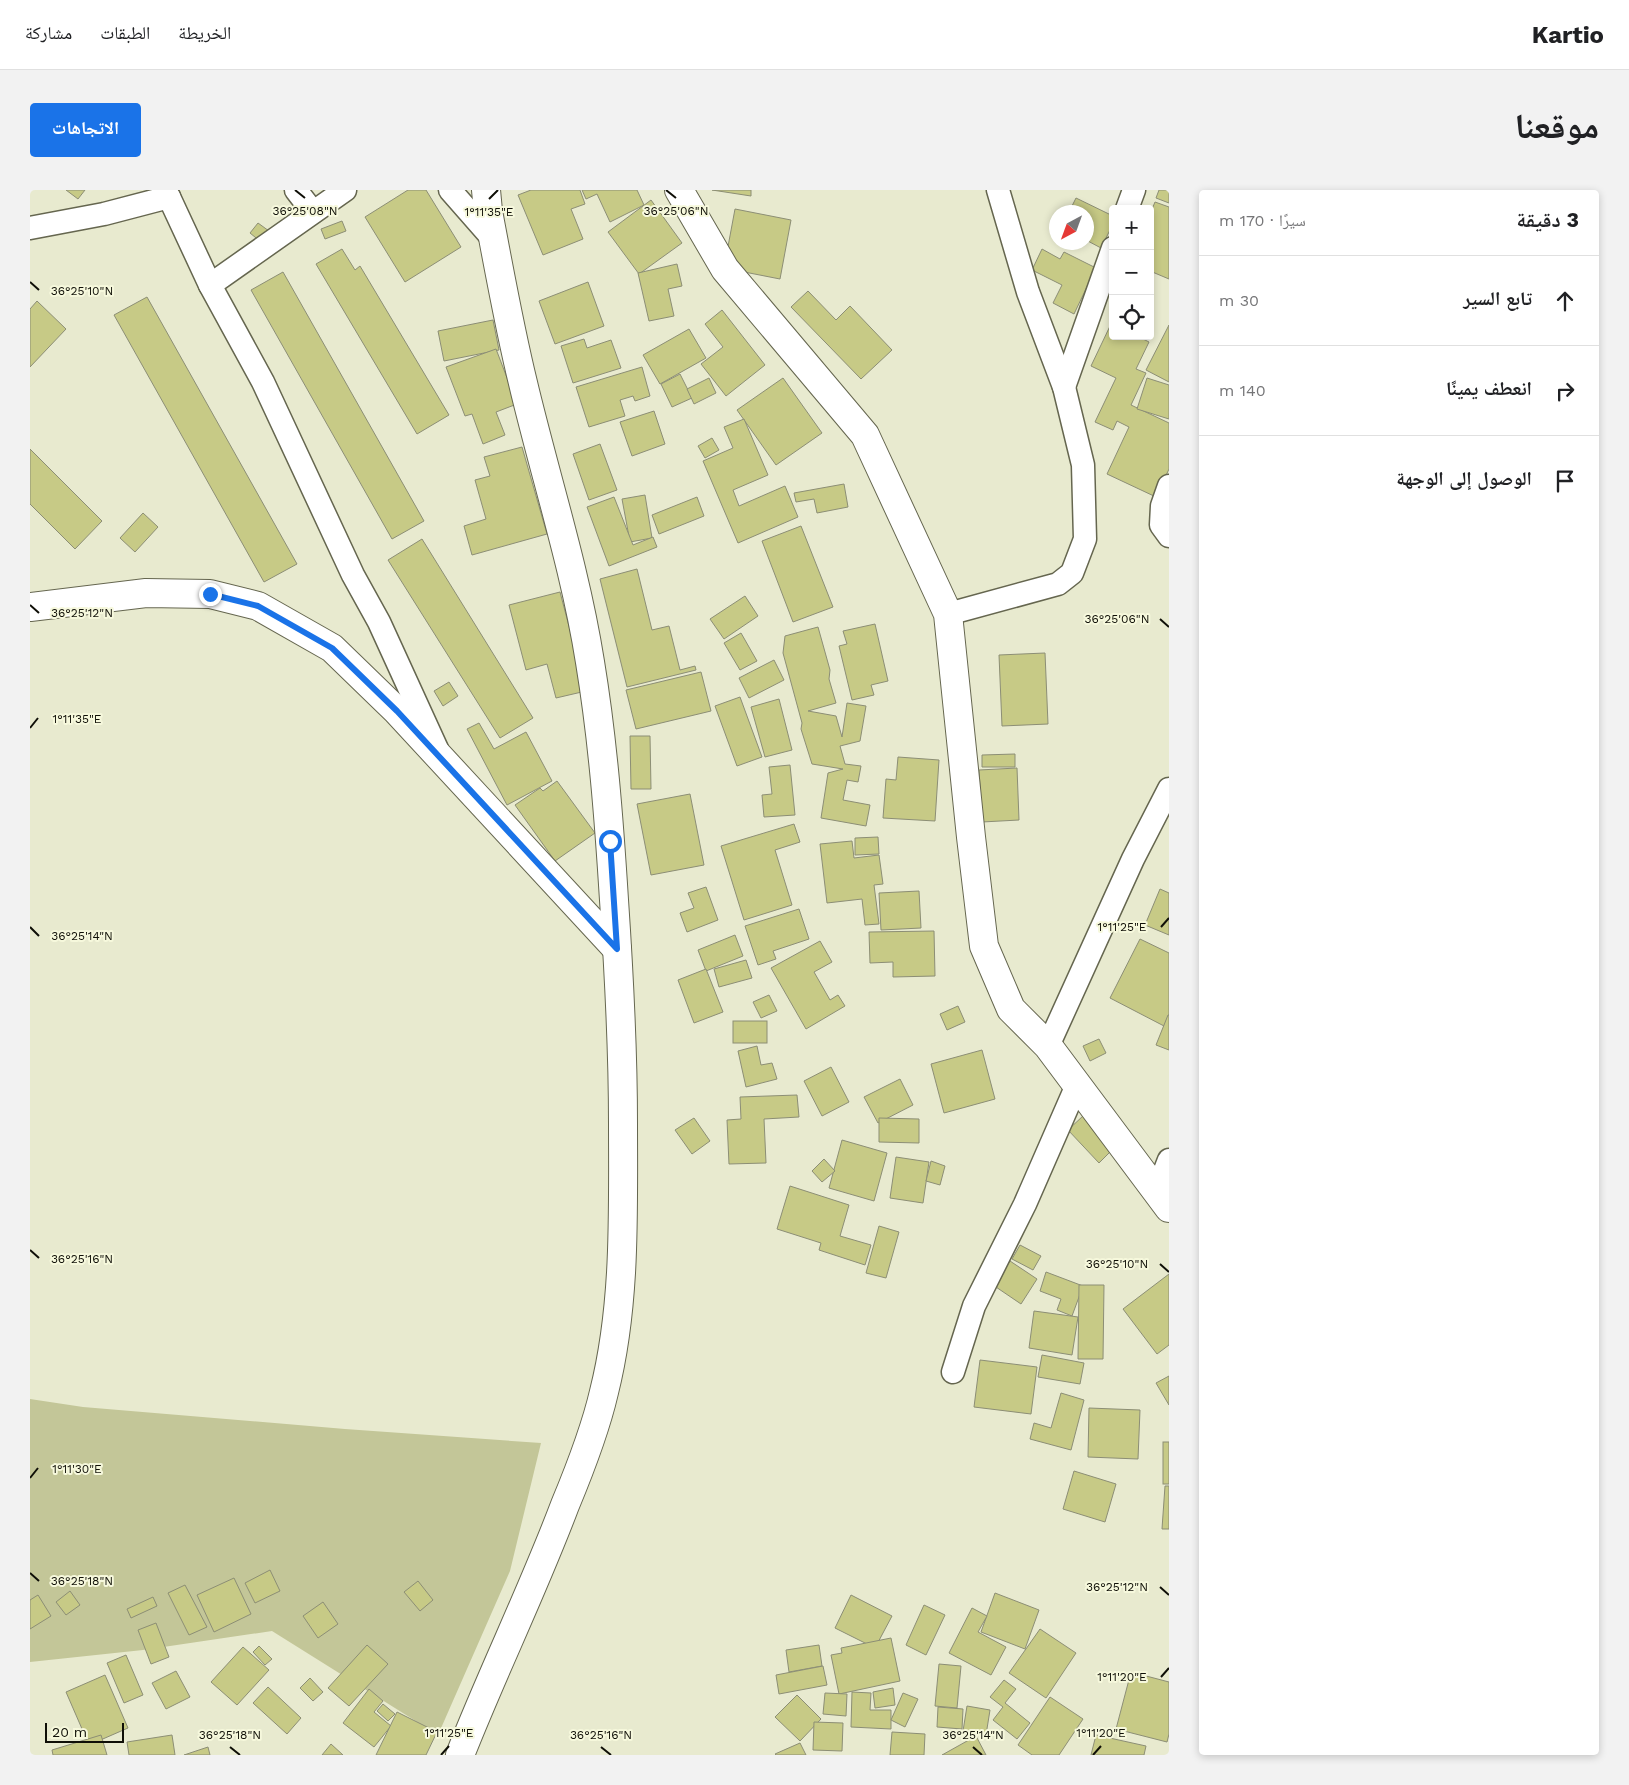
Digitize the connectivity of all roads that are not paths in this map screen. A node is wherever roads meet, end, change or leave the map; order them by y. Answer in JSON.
{"nodes":[{"id":1,"x":296,"y":190,"type":"edge"},
{"id":2,"x":345,"y":190,"type":"edge"},
{"id":3,"x":450,"y":190,"type":"edge"},
{"id":4,"x":486,"y":190,"type":"edge"},
{"id":5,"x":678,"y":190,"type":"edge"},
{"id":6,"x":998,"y":190,"type":"edge"},
{"id":7,"x":1134,"y":190,"type":"edge"},
{"id":8,"x":166,"y":193,"type":"edge"},
{"id":9,"x":1128,"y":205,"type":"edge"},
{"id":10,"x":313,"y":212,"type":"junction"},
{"id":11,"x":30,"y":228,"type":"edge"},
{"id":12,"x":493,"y":239,"type":"junction"},
{"id":13,"x":1112,"y":250,"type":"edge"},
{"id":14,"x":210,"y":285,"type":"junction"},
{"id":15,"x":1064,"y":387,"type":"junction"},
{"id":16,"x":1169,"y":486,"type":"edge"},
{"id":17,"x":1169,"y":536,"type":"edge"},
{"id":18,"x":30,"y":607,"type":"edge"},
{"id":19,"x":948,"y":614,"type":"junction"},
{"id":20,"x":443,"y":761,"type":"junction"},
{"id":21,"x":1169,"y":789,"type":"edge"},
{"id":22,"x":617,"y":949,"type":"junction"},
{"id":23,"x":1048,"y":1046,"type":"junction"},
{"id":24,"x":1077,"y":1085,"type":"junction"},
{"id":25,"x":1169,"y":1160,"type":"edge"},
{"id":26,"x":1163,"y":1200,"type":"edge"},
{"id":27,"x":953,"y":1372,"type":"dead end"},
{"id":28,"x":460,"y":1755,"type":"edge"}],
"edges":[{"from":1,"to":10,"type":"street"},
{"from":2,"to":10,"type":"street"},
{"from":3,"to":12,"type":"street"},
{"from":4,"to":12,"type":"street"},
{"from":5,"to":19,"type":"street"},
{"from":6,"to":15,"type":"street"},
{"from":7,"to":9,"type":"street"},
{"from":8,"to":11,"type":"street"},
{"from":8,"to":14,"type":"street"},
{"from":10,"to":14,"type":"street"},
{"from":12,"to":22,"type":"street"},
{"from":13,"to":15,"type":"street"},
{"from":14,"to":20,"type":"street"},
{"from":15,"to":19,"type":"street"},
{"from":16,"to":17,"type":"street"},
{"from":18,"to":20,"type":"street"},
{"from":19,"to":23,"type":"street"},
{"from":20,"to":22,"type":"street"},
{"from":21,"to":23,"type":"street"},
{"from":22,"to":28,"type":"street"},
{"from":23,"to":24,"type":"street"},
{"from":24,"to":26,"type":"street"},
{"from":24,"to":27,"type":"street"},
{"from":25,"to":26,"type":"street"}]}
